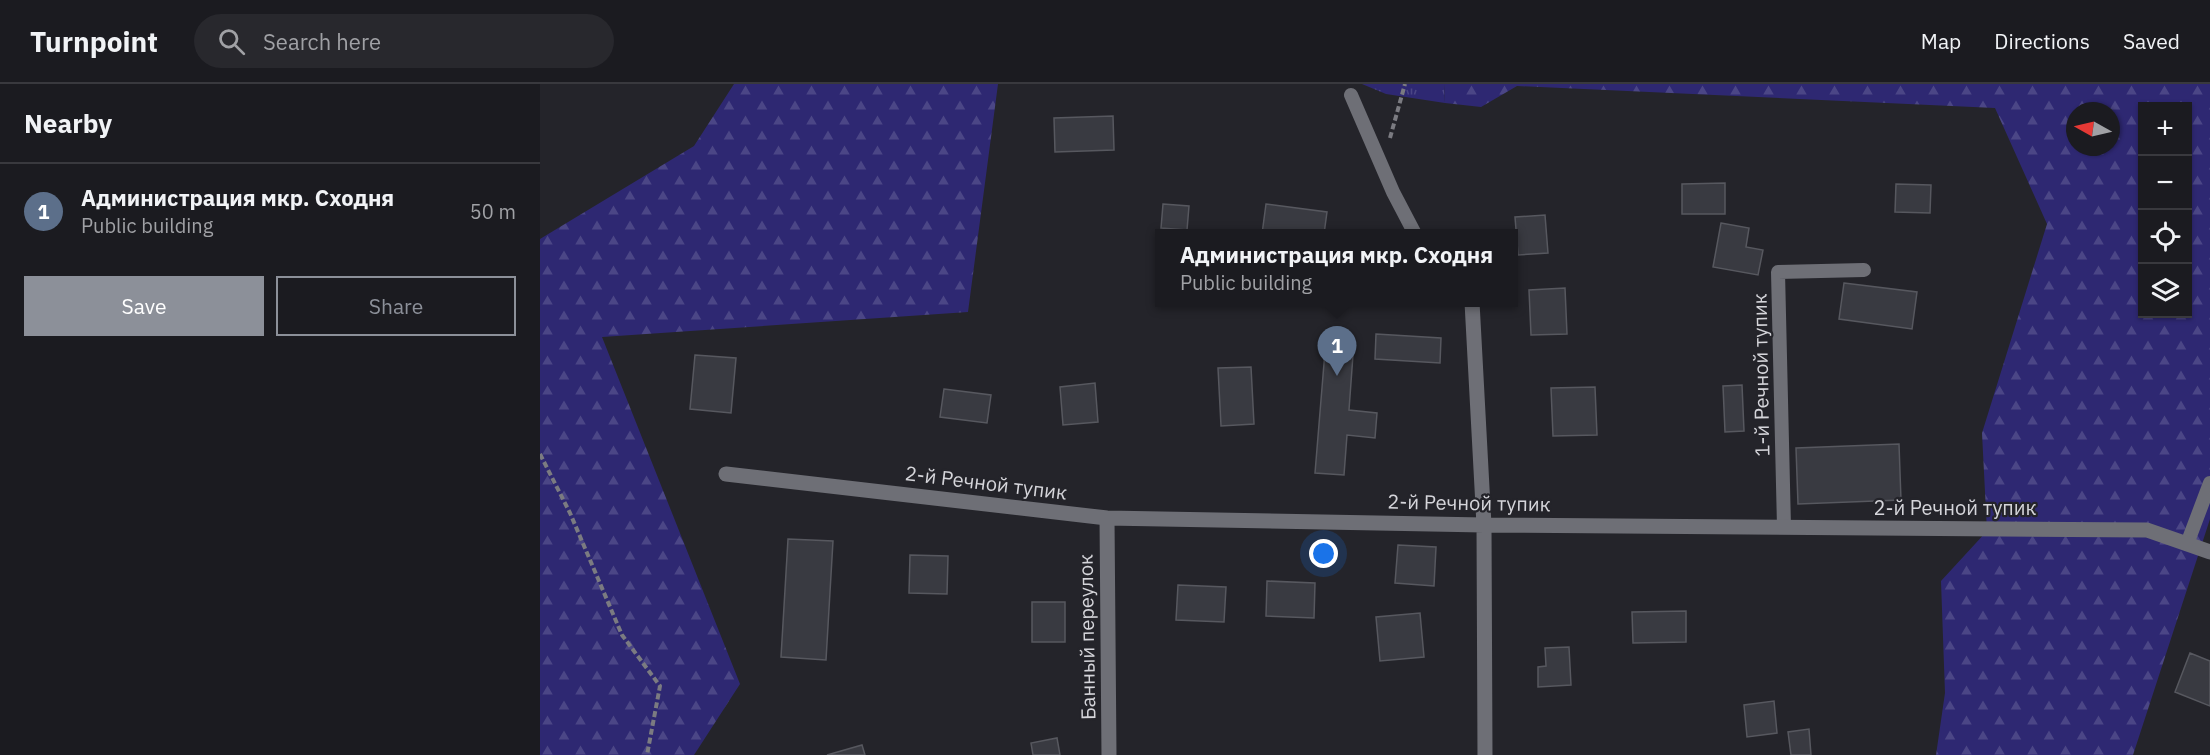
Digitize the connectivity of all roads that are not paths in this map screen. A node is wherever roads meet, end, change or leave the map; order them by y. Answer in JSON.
{"nodes":[{"id":1,"x":1351,"y":95,"type":"dead end"},
{"id":2,"x":1413,"y":229,"type":"edge"},
{"id":3,"x":1864,"y":270,"type":"dead end"},
{"id":4,"x":1472,"y":307,"type":"edge"},
{"id":5,"x":726,"y":474,"type":"dead end"},
{"id":6,"x":2210,"y":483,"type":"edge"},
{"id":7,"x":1107,"y":518,"type":"junction"},
{"id":8,"x":1484,"y":525,"type":"junction"},
{"id":9,"x":1784,"y":527,"type":"junction"},
{"id":10,"x":2187,"y":544,"type":"junction"},
{"id":11,"x":2210,"y":552,"type":"edge"},
{"id":12,"x":1109,"y":755,"type":"edge"},
{"id":13,"x":1485,"y":755,"type":"edge"}],
"edges":[{"from":1,"to":2,"type":"lane"},
{"from":3,"to":9,"type":"lane","name":"1-й Речной тупик"},
{"from":4,"to":8,"type":"street"},
{"from":5,"to":7,"type":"street","name":"2-й Речной тупик"},
{"from":6,"to":10,"type":"lane"},
{"from":7,"to":8,"type":"street","name":"2-й Речной тупик"},
{"from":7,"to":12,"type":"street","name":"Банный переулок"},
{"from":8,"to":9,"type":"street","name":"2-й Речной тупик"},
{"from":8,"to":13,"type":"street"},
{"from":9,"to":10,"type":"street","name":"2-й Речной тупик"},
{"from":10,"to":11,"type":"street","name":"2-й Речной тупик"}]}
